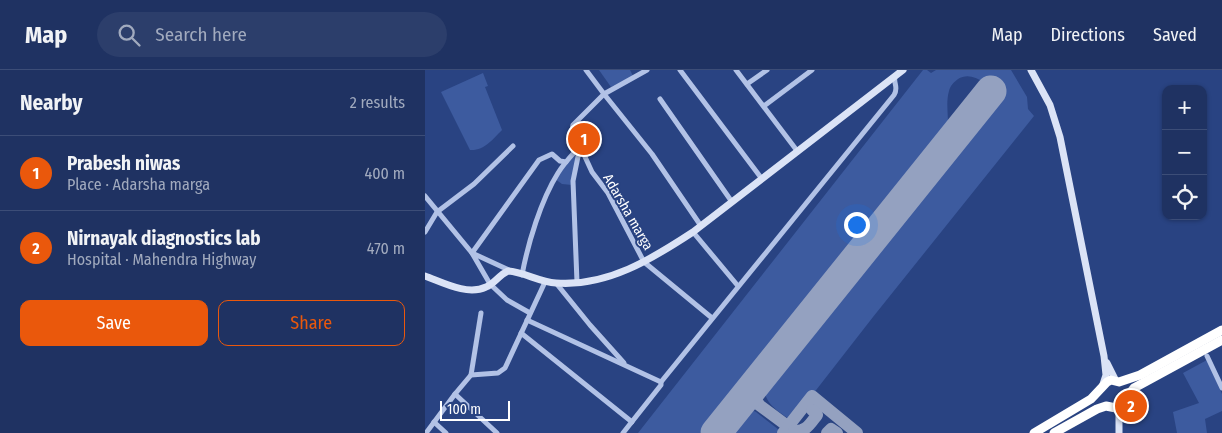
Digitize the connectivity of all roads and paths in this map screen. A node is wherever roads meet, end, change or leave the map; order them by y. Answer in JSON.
{"nodes":[{"id":1,"x":585,"y":70,"type":"edge"},
{"id":2,"x":647,"y":70,"type":"edge"},
{"id":3,"x":680,"y":70,"type":"edge"},
{"id":4,"x":736,"y":70,"type":"edge"},
{"id":5,"x":767,"y":70,"type":"edge"},
{"id":6,"x":811,"y":70,"type":"edge"},
{"id":7,"x":1031,"y":70,"type":"edge"},
{"id":8,"x":899,"y":72,"type":"edge"},
{"id":9,"x":747,"y":84,"type":"junction"},
{"id":10,"x":604,"y":94,"type":"junction"},
{"id":11,"x":660,"y":99,"type":"dead end"},
{"id":12,"x":763,"y":106,"type":"junction"},
{"id":13,"x":513,"y":146,"type":"dead end"},
{"id":14,"x":580,"y":146,"type":"junction"},
{"id":15,"x":798,"y":152,"type":"junction"},
{"id":16,"x":566,"y":162,"type":"junction"},
{"id":17,"x":762,"y":179,"type":"junction"},
{"id":18,"x":425,"y":196,"type":"edge"},
{"id":19,"x":732,"y":202,"type":"junction"},
{"id":20,"x":437,"y":212,"type":"junction"},
{"id":21,"x":701,"y":226,"type":"junction"},
{"id":22,"x":425,"y":232,"type":"edge"},
{"id":23,"x":693,"y":232,"type":"junction"},
{"id":24,"x":472,"y":253,"type":"junction"},
{"id":25,"x":644,"y":262,"type":"junction"},
{"id":26,"x":511,"y":271,"type":"junction"},
{"id":27,"x":522,"y":274,"type":"junction"},
{"id":28,"x":425,"y":276,"type":"edge"},
{"id":29,"x":545,"y":282,"type":"junction"},
{"id":30,"x":577,"y":282,"type":"junction"},
{"id":31,"x":556,"y":283,"type":"junction"},
{"id":32,"x":490,"y":284,"type":"junction"},
{"id":33,"x":738,"y":286,"type":"junction"},
{"id":34,"x":481,"y":313,"type":"dead end"},
{"id":35,"x":530,"y":313,"type":"junction"},
{"id":36,"x":712,"y":318,"type":"junction"},
{"id":37,"x":527,"y":320,"type":"junction"},
{"id":38,"x":1222,"y":330,"type":"edge"},
{"id":39,"x":521,"y":332,"type":"junction"},
{"id":40,"x":1222,"y":340,"type":"edge"},
{"id":41,"x":1104,"y":356,"type":"junction"},
{"id":42,"x":1207,"y":356,"type":"dead end"},
{"id":43,"x":626,"y":365,"type":"junction"},
{"id":44,"x":471,"y":375,"type":"junction"},
{"id":45,"x":1118,"y":381,"type":"junction"},
{"id":46,"x":661,"y":382,"type":"junction"},
{"id":47,"x":1102,"y":386,"type":"junction"},
{"id":48,"x":1222,"y":388,"type":"edge"},
{"id":49,"x":455,"y":394,"type":"junction"},
{"id":50,"x":1125,"y":401,"type":"junction"},
{"id":51,"x":1108,"y":407,"type":"junction"},
{"id":52,"x":434,"y":422,"type":"junction"},
{"id":53,"x":632,"y":422,"type":"junction"},
{"id":54,"x":1119,"y":430,"type":"edge"},
{"id":55,"x":426,"y":433,"type":"edge"},
{"id":56,"x":446,"y":433,"type":"edge"},
{"id":57,"x":497,"y":433,"type":"edge"},
{"id":58,"x":623,"y":433,"type":"edge"},
{"id":59,"x":1034,"y":433,"type":"edge"},
{"id":60,"x":1054,"y":433,"type":"edge"}],
"edges":[{"from":1,"to":10,"type":"street"},
{"from":2,"to":10,"type":"street"},
{"from":3,"to":17,"type":"street"},
{"from":4,"to":9,"type":"street"},
{"from":5,"to":9,"type":"street"},
{"from":6,"to":12,"type":"street"},
{"from":7,"to":41,"type":"street"},
{"from":8,"to":15,"type":"street"},
{"from":8,"to":33,"type":"street"},
{"from":9,"to":12,"type":"street"},
{"from":10,"to":14,"type":"street"},
{"from":10,"to":21,"type":"street"},
{"from":11,"to":19,"type":"street"},
{"from":12,"to":15,"type":"street"},
{"from":13,"to":20,"type":"street"},
{"from":14,"to":16,"type":"street"},
{"from":14,"to":25,"type":"street","name":"Adarsha marga"},
{"from":14,"to":30,"type":"street"},
{"from":15,"to":17,"type":"street"},
{"from":16,"to":24,"type":"street"},
{"from":16,"to":27,"type":"street"},
{"from":17,"to":19,"type":"street"},
{"from":18,"to":20,"type":"street"},
{"from":19,"to":21,"type":"street"},
{"from":20,"to":22,"type":"street"},
{"from":20,"to":24,"type":"street"},
{"from":21,"to":23,"type":"street"},
{"from":23,"to":25,"type":"street"},
{"from":23,"to":33,"type":"street"},
{"from":24,"to":26,"type":"street"},
{"from":24,"to":32,"type":"street"},
{"from":25,"to":30,"type":"street"},
{"from":25,"to":36,"type":"street"},
{"from":26,"to":27,"type":"street"},
{"from":26,"to":32,"type":"street"},
{"from":27,"to":29,"type":"street"},
{"from":28,"to":32,"type":"street"},
{"from":29,"to":31,"type":"street"},
{"from":29,"to":35,"type":"street"},
{"from":30,"to":31,"type":"street"},
{"from":31,"to":43,"type":"street"},
{"from":32,"to":35,"type":"street"},
{"from":33,"to":36,"type":"street"},
{"from":34,"to":44,"type":"street"},
{"from":35,"to":37,"type":"street"},
{"from":36,"to":46,"type":"street"},
{"from":37,"to":39,"type":"street"},
{"from":37,"to":43,"type":"street"},
{"from":38,"to":45,"type":"highway"},
{"from":39,"to":44,"type":"street"},
{"from":39,"to":53,"type":"street"},
{"from":40,"to":50,"type":"highway"},
{"from":41,"to":45,"type":"street"},
{"from":41,"to":47,"type":"street"},
{"from":42,"to":48,"type":"street"},
{"from":43,"to":46,"type":"street"},
{"from":44,"to":49,"type":"street"},
{"from":45,"to":47,"type":"highway"},
{"from":45,"to":50,"type":"highway"},
{"from":46,"to":53,"type":"street"},
{"from":47,"to":51,"type":"highway"},
{"from":47,"to":59,"type":"highway"},
{"from":49,"to":52,"type":"street"},
{"from":49,"to":57,"type":"street"},
{"from":50,"to":51,"type":"highway"},
{"from":50,"to":54,"type":"street"},
{"from":51,"to":54,"type":"street"},
{"from":51,"to":60,"type":"highway"},
{"from":52,"to":55,"type":"street"},
{"from":52,"to":56,"type":"street"},
{"from":53,"to":58,"type":"street"}]}
